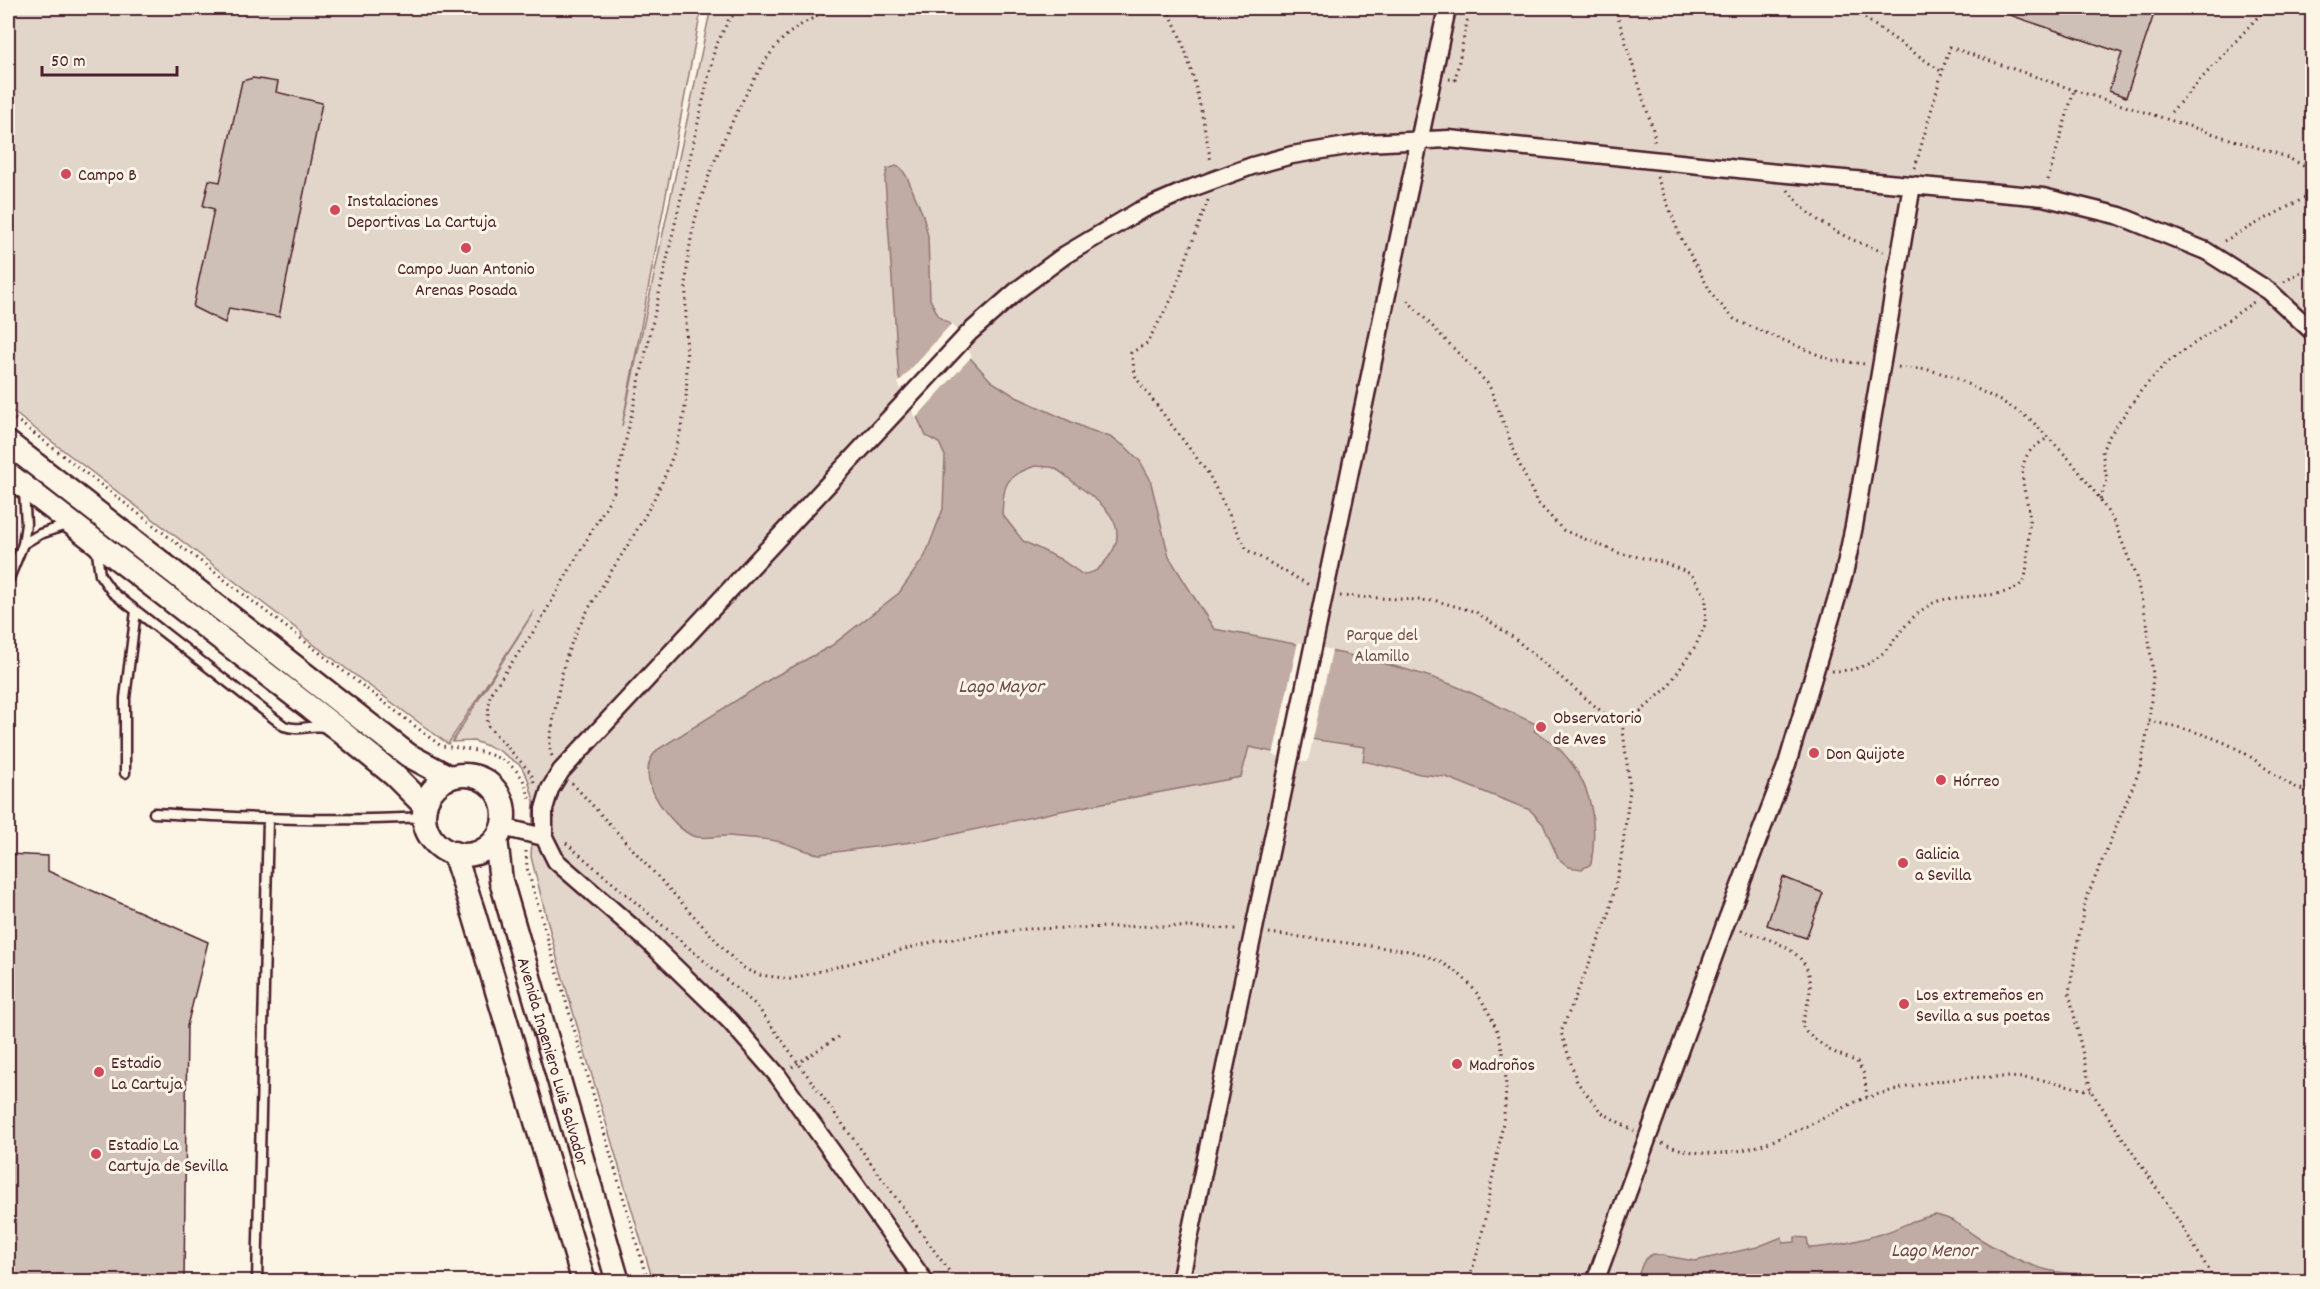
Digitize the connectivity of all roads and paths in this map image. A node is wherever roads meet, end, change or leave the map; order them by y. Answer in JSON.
{"nodes":[{"id":1,"x":740,"y":8,"type":"edge"},
{"id":2,"x":844,"y":8,"type":"edge"},
{"id":3,"x":934,"y":8,"type":"edge"},
{"id":4,"x":1087,"y":8,"type":"edge"},
{"id":5,"x":1167,"y":8,"type":"edge"},
{"id":6,"x":1447,"y":8,"type":"edge"},
{"id":7,"x":1470,"y":8,"type":"edge"},
{"id":8,"x":1615,"y":8,"type":"edge"},
{"id":9,"x":1851,"y":8,"type":"edge"},
{"id":10,"x":2266,"y":8,"type":"edge"},
{"id":11,"x":1942,"y":72,"type":"junction"},
{"id":12,"x":1455,"y":80,"type":"dead end"},
{"id":13,"x":2073,"y":90,"type":"junction"},
{"id":14,"x":2171,"y":112,"type":"dead end"},
{"id":15,"x":1421,"y":140,"type":"junction"},
{"id":16,"x":1655,"y":160,"type":"junction"},
{"id":17,"x":2313,"y":169,"type":"edge"},
{"id":18,"x":1777,"y":173,"type":"junction"},
{"id":19,"x":1215,"y":180,"type":"junction"},
{"id":20,"x":1912,"y":185,"type":"junction"},
{"id":21,"x":2313,"y":194,"type":"edge"},
{"id":22,"x":2043,"y":197,"type":"junction"},
{"id":23,"x":2206,"y":251,"type":"junction"},
{"id":24,"x":1900,"y":258,"type":"junction"},
{"id":25,"x":2313,"y":265,"type":"edge"},
{"id":26,"x":1391,"y":284,"type":"junction"},
{"id":27,"x":2269,"y":291,"type":"junction"},
{"id":28,"x":2313,"y":331,"type":"edge"},
{"id":29,"x":1882,"y":365,"type":"junction"},
{"id":30,"x":2049,"y":436,"type":"junction"},
{"id":31,"x":8,"y":443,"type":"edge"},
{"id":32,"x":16,"y":480,"type":"edge"},
{"id":33,"x":2100,"y":499,"type":"junction"},
{"id":34,"x":75,"y":526,"type":"junction"},
{"id":35,"x":23,"y":544,"type":"junction"},
{"id":36,"x":8,"y":581,"type":"edge"},
{"id":37,"x":1326,"y":595,"type":"junction"},
{"id":38,"x":136,"y":611,"type":"junction"},
{"id":39,"x":1816,"y":670,"type":"junction"},
{"id":40,"x":1622,"y":722,"type":"junction"},
{"id":41,"x":2149,"y":722,"type":"junction"},
{"id":42,"x":339,"y":730,"type":"junction"},
{"id":43,"x":561,"y":771,"type":"junction"},
{"id":44,"x":125,"y":772,"type":"dead end"},
{"id":45,"x":449,"y":777,"type":"junction"},
{"id":46,"x":2313,"y":792,"type":"edge"},
{"id":47,"x":544,"y":809,"type":"junction"},
{"id":48,"x":424,"y":812,"type":"junction"},
{"id":49,"x":154,"y":813,"type":"dead end"},
{"id":50,"x":268,"y":819,"type":"junction"},
{"id":51,"x":499,"y":833,"type":"junction"},
{"id":52,"x":544,"y":837,"type":"junction"},
{"id":53,"x":454,"y":853,"type":"junction"},
{"id":54,"x":1725,"y":925,"type":"junction"},
{"id":55,"x":1254,"y":932,"type":"junction"},
{"id":56,"x":838,"y":1037,"type":"dead end"},
{"id":57,"x":798,"y":1062,"type":"junction"},
{"id":58,"x":778,"y":1076,"type":"junction"},
{"id":59,"x":2091,"y":1091,"type":"junction"},
{"id":60,"x":1867,"y":1097,"type":"junction"},
{"id":61,"x":1648,"y":1137,"type":"junction"},
{"id":62,"x":257,"y":1281,"type":"edge"},
{"id":63,"x":584,"y":1281,"type":"edge"},
{"id":64,"x":618,"y":1281,"type":"edge"},
{"id":65,"x":925,"y":1281,"type":"edge"},
{"id":66,"x":957,"y":1281,"type":"edge"},
{"id":67,"x":1180,"y":1281,"type":"edge"},
{"id":68,"x":1467,"y":1281,"type":"edge"},
{"id":69,"x":1595,"y":1281,"type":"edge"},
{"id":70,"x":2216,"y":1281,"type":"edge"}],
"edges":[{"from":1,"to":47,"type":"path"},
{"from":2,"to":43,"type":"path"},
{"from":3,"to":4,"type":"path"},
{"from":5,"to":19,"type":"path"},
{"from":6,"to":15,"type":"street"},
{"from":7,"to":12,"type":"path"},
{"from":8,"to":16,"type":"path"},
{"from":9,"to":11,"type":"path"},
{"from":10,"to":14,"type":"path"},
{"from":11,"to":13,"type":"path"},
{"from":11,"to":20,"type":"path"},
{"from":13,"to":17,"type":"path"},
{"from":13,"to":22,"type":"path"},
{"from":15,"to":16,"type":"street"},
{"from":15,"to":19,"type":"street"},
{"from":15,"to":26,"type":"street"},
{"from":16,"to":18,"type":"street"},
{"from":16,"to":29,"type":"path"},
{"from":18,"to":20,"type":"street"},
{"from":18,"to":24,"type":"path"},
{"from":19,"to":37,"type":"path"},
{"from":19,"to":43,"type":"street"},
{"from":20,"to":22,"type":"street"},
{"from":20,"to":24,"type":"street"},
{"from":21,"to":23,"type":"path"},
{"from":22,"to":23,"type":"street"},
{"from":23,"to":27,"type":"street"},
{"from":24,"to":29,"type":"street"},
{"from":25,"to":27,"type":"path"},
{"from":26,"to":37,"type":"street"},
{"from":26,"to":40,"type":"path"},
{"from":27,"to":28,"type":"street"},
{"from":27,"to":33,"type":"path"},
{"from":29,"to":30,"type":"path"},
{"from":29,"to":39,"type":"street"},
{"from":30,"to":33,"type":"path"},
{"from":30,"to":39,"type":"path"},
{"from":31,"to":45,"type":"street"},
{"from":32,"to":34,"type":"street"},
{"from":32,"to":35,"type":"lane"},
{"from":33,"to":41,"type":"path"},
{"from":34,"to":35,"type":"lane"},
{"from":34,"to":38,"type":"lane"},
{"from":34,"to":42,"type":"street"},
{"from":35,"to":36,"type":"lane"},
{"from":37,"to":40,"type":"path"},
{"from":37,"to":55,"type":"street"},
{"from":38,"to":42,"type":"lane"},
{"from":38,"to":44,"type":"lane"},
{"from":39,"to":54,"type":"street"},
{"from":40,"to":61,"type":"path"},
{"from":41,"to":46,"type":"path"},
{"from":41,"to":59,"type":"path"},
{"from":42,"to":48,"type":"street"},
{"from":43,"to":47,"type":"street"},
{"from":43,"to":55,"type":"path"},
{"from":45,"to":48,"type":"street"},
{"from":45,"to":51,"type":"street"},
{"from":47,"to":52,"type":"street"},
{"from":47,"to":57,"type":"path"},
{"from":48,"to":50,"type":"lane"},
{"from":48,"to":53,"type":"street"},
{"from":49,"to":50,"type":"lane"},
{"from":50,"to":62,"type":"lane"},
{"from":51,"to":52,"type":"street"},
{"from":51,"to":53,"type":"street"},
{"from":51,"to":64,"type":"street","name":"Avenida Ingeniero Luis Salvador"},
{"from":52,"to":58,"type":"street"},
{"from":53,"to":63,"type":"street","name":"Avenida Ingeniero Luis Salvador"},
{"from":54,"to":60,"type":"path"},
{"from":54,"to":61,"type":"street"},
{"from":55,"to":67,"type":"street"},
{"from":55,"to":68,"type":"path"},
{"from":56,"to":57,"type":"path"},
{"from":57,"to":58,"type":"path"},
{"from":57,"to":66,"type":"path"},
{"from":58,"to":65,"type":"street"},
{"from":59,"to":60,"type":"path"},
{"from":59,"to":70,"type":"path"},
{"from":60,"to":61,"type":"path"},
{"from":61,"to":69,"type":"street"}]}
